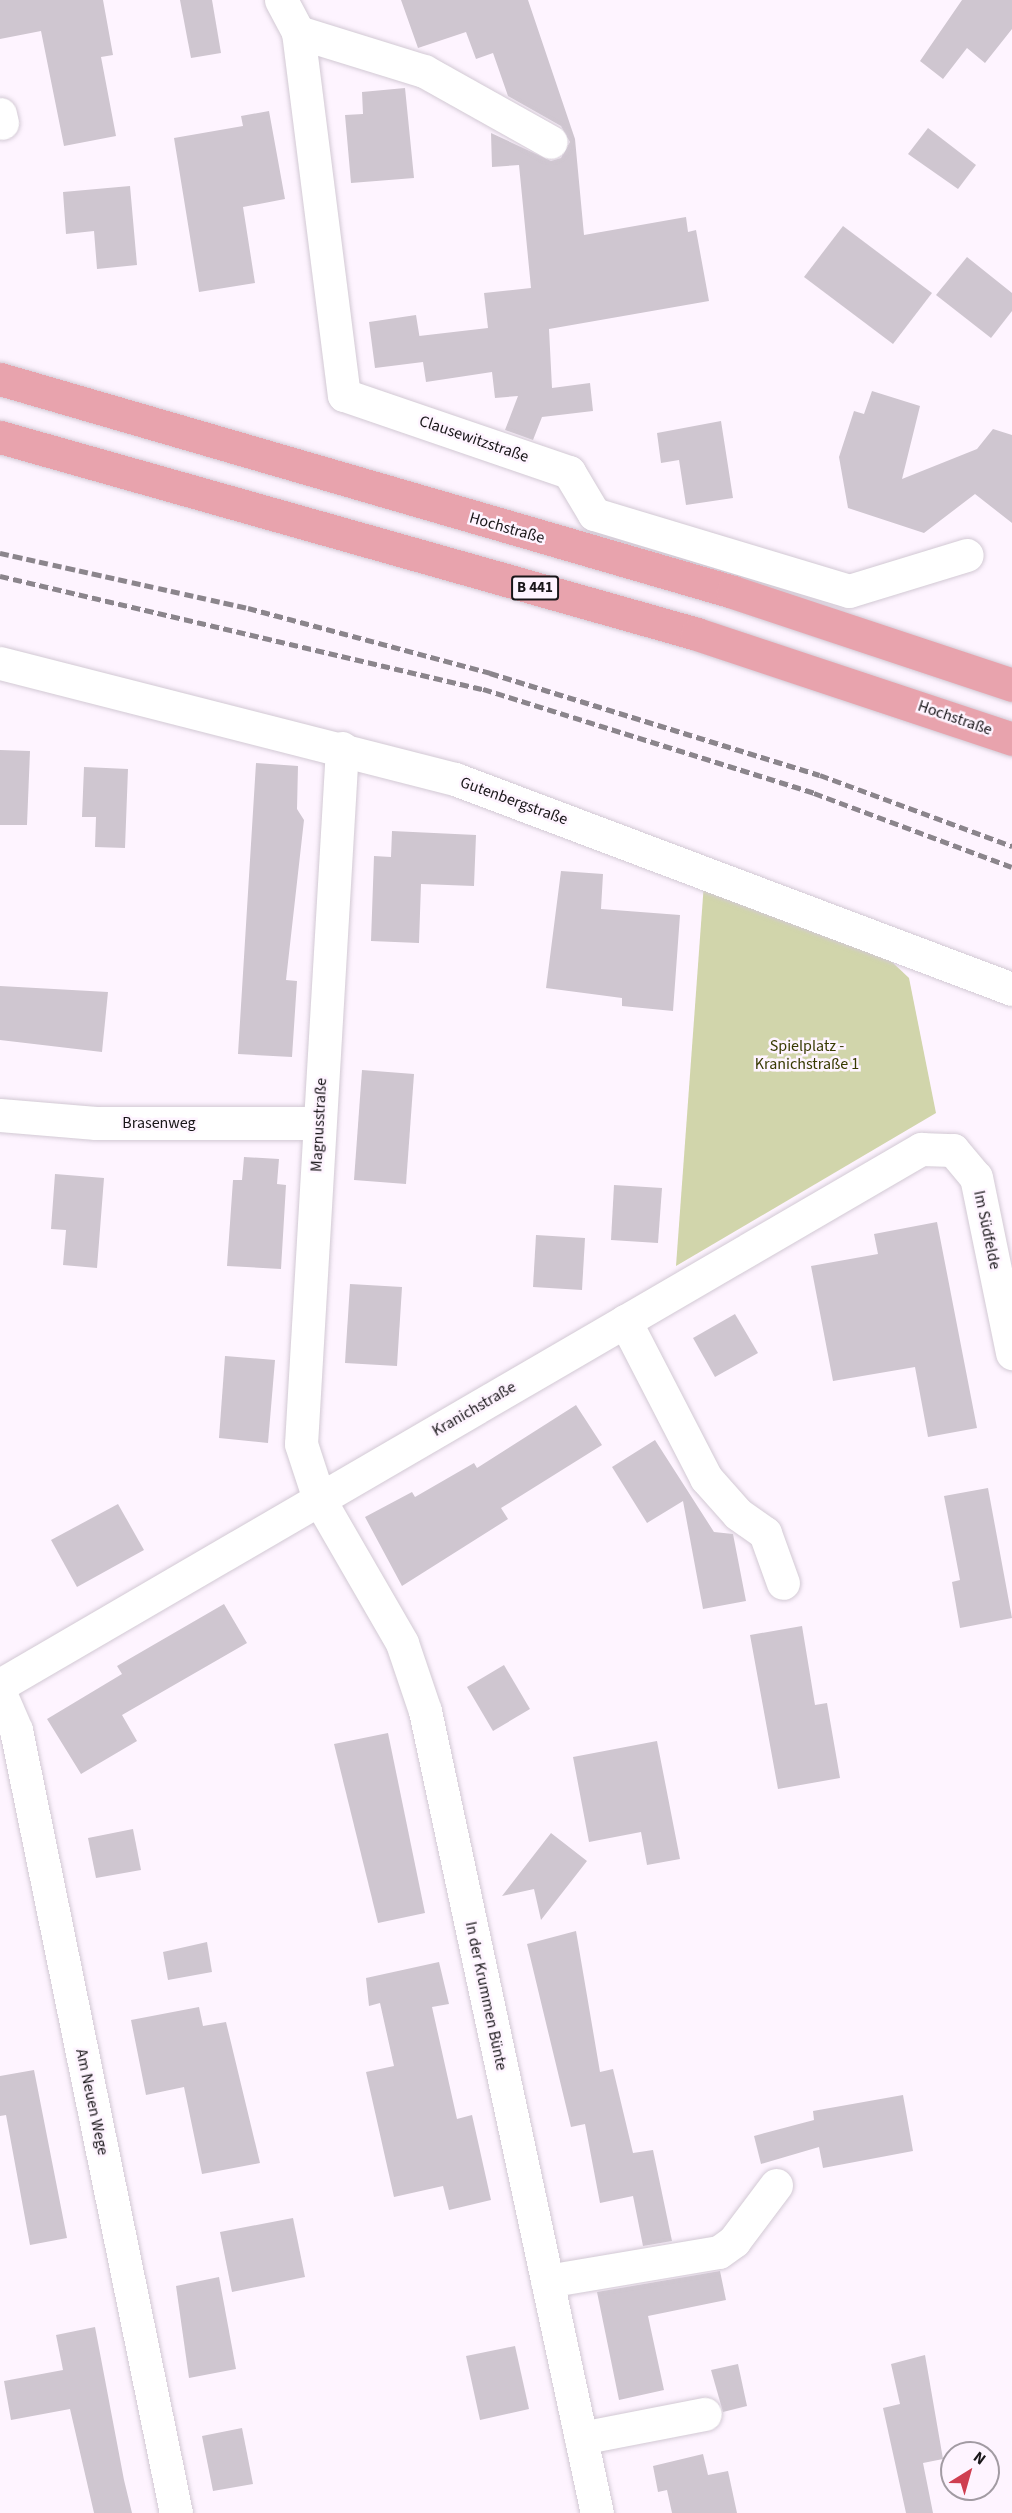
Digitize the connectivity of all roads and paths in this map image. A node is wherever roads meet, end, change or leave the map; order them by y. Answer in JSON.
{"nodes":[{"id":1,"x":281,"y":0,"type":"edge"},
{"id":2,"x":298,"y":32,"type":"junction"},
{"id":3,"x":551,"y":142,"type":"dead end"},
{"id":4,"x":0,"y":379,"type":"edge"},
{"id":5,"x":0,"y":437,"type":"edge"},
{"id":6,"x":967,"y":555,"type":"dead end"},
{"id":7,"x":0,"y":663,"type":"edge"},
{"id":8,"x":1012,"y":685,"type":"edge"},
{"id":9,"x":1012,"y":739,"type":"edge"},
{"id":10,"x":342,"y":748,"type":"junction"},
{"id":11,"x":1012,"y":989,"type":"edge"},
{"id":12,"x":0,"y":1115,"type":"edge"},
{"id":13,"x":319,"y":1123,"type":"junction"},
{"id":14,"x":953,"y":1149,"type":"joint"},
{"id":15,"x":625,"y":1321,"type":"junction"},
{"id":16,"x":1012,"y":1353,"type":"edge"},
{"id":17,"x":320,"y":1499,"type":"junction"},
{"id":18,"x":783,"y":1584,"type":"dead end"},
{"id":19,"x":0,"y":1685,"type":"edge"},
{"id":20,"x":0,"y":1692,"type":"edge"},
{"id":21,"x":776,"y":2185,"type":"dead end"},
{"id":22,"x":547,"y":2281,"type":"junction"},
{"id":23,"x":705,"y":2414,"type":"dead end"},
{"id":24,"x":581,"y":2438,"type":"junction"},
{"id":25,"x":176,"y":2513,"type":"edge"},
{"id":26,"x":597,"y":2513,"type":"edge"}],
"edges":[{"from":1,"to":2,"type":"street","name":"Clausewitzstraße"},
{"from":2,"to":3,"type":"street"},
{"from":2,"to":6,"type":"street","name":"Clausewitzstraße"},
{"from":4,"to":8,"type":"main road","name":"Hochstraße"},
{"from":5,"to":9,"type":"main road","name":"Hochstraße","number":"B 441"},
{"from":7,"to":10,"type":"street","name":"Gutenbergstraße"},
{"from":10,"to":11,"type":"street","name":"Gutenbergstraße"},
{"from":10,"to":13,"type":"street","name":"Magnusstraße"},
{"from":12,"to":13,"type":"street","name":"Brasenweg"},
{"from":13,"to":17,"type":"street","name":"Magnusstraße"},
{"from":14,"to":15,"type":"street","name":"Kranichstraße"},
{"from":14,"to":16,"type":"street","name":"Im Südfelde"},
{"from":15,"to":17,"type":"street","name":"Kranichstraße"},
{"from":15,"to":18,"type":"street"},
{"from":17,"to":19,"type":"street","name":"Kranichstraße"},
{"from":17,"to":22,"type":"street","name":"In der Krummen Bünte"},
{"from":20,"to":25,"type":"street","name":"Am Neuen Wege"},
{"from":21,"to":22,"type":"street"},
{"from":22,"to":24,"type":"street","name":"In der Krummen Bünte"},
{"from":23,"to":24,"type":"street"},
{"from":24,"to":26,"type":"street","name":"In der Krummen Bünte"}]}
